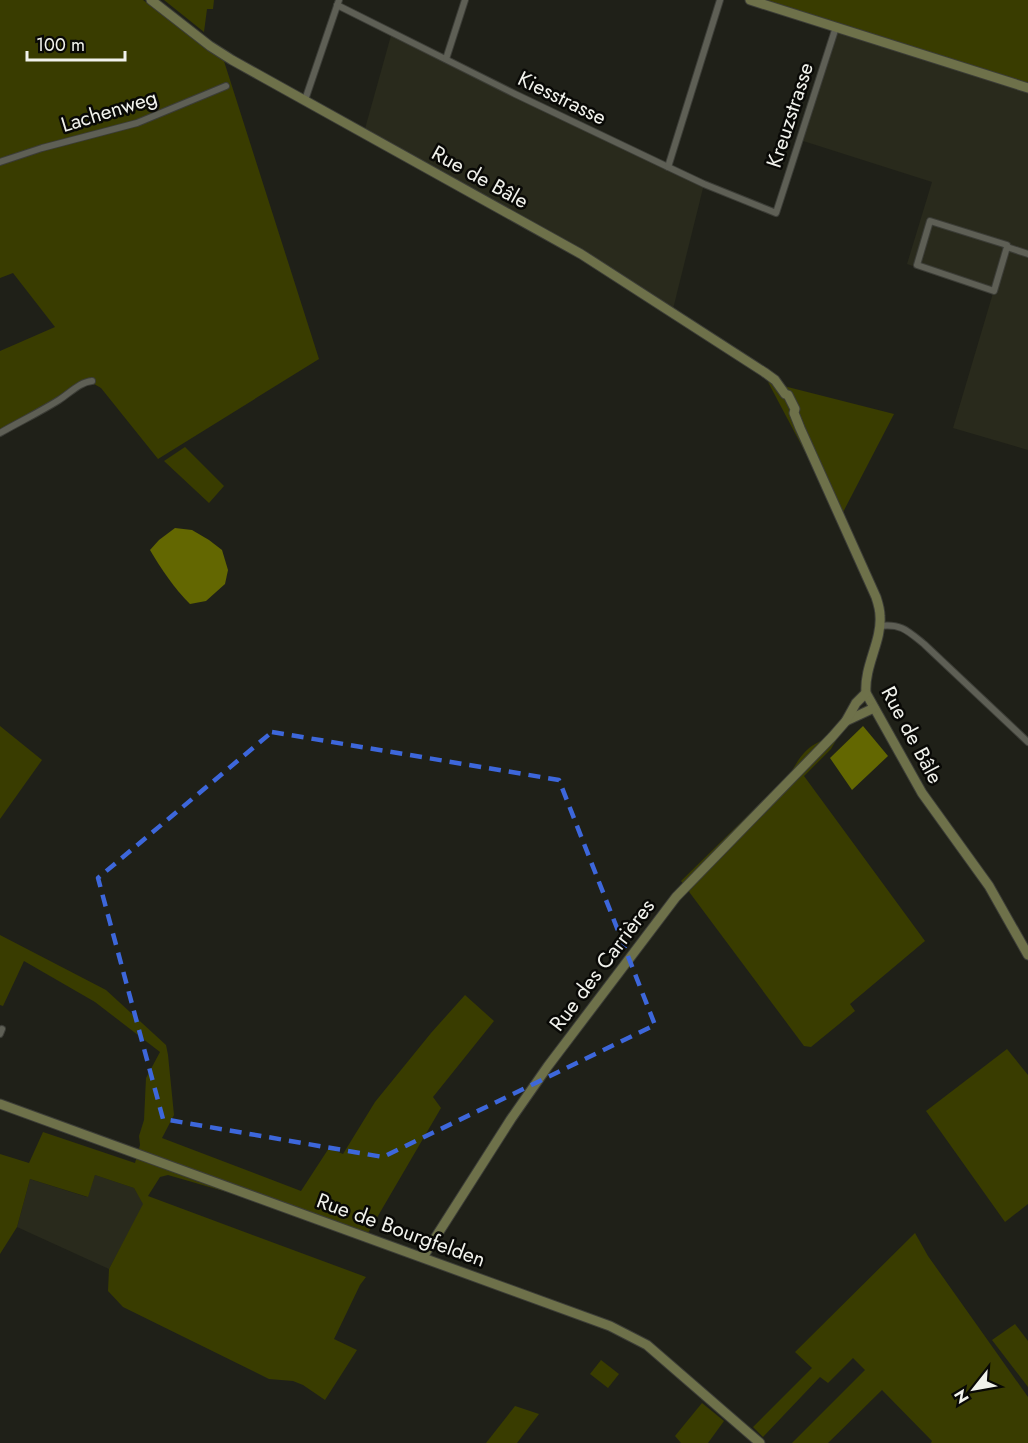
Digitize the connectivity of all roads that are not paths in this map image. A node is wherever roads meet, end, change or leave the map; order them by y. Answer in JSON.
{"nodes":[{"id":1,"x":151,"y":0,"type":"edge"},
{"id":2,"x":465,"y":0,"type":"edge"},
{"id":3,"x":720,"y":0,"type":"edge"},
{"id":4,"x":750,"y":0,"type":"edge"},
{"id":5,"x":338,"y":2,"type":"edge"},
{"id":6,"x":836,"y":27,"type":"junction"},
{"id":7,"x":446,"y":59,"type":"junction"},
{"id":8,"x":226,"y":86,"type":"dead end"},
{"id":9,"x":1028,"y":88,"type":"edge"},
{"id":10,"x":305,"y":100,"type":"junction"},
{"id":11,"x":0,"y":162,"type":"edge"},
{"id":12,"x":668,"y":167,"type":"junction"},
{"id":13,"x":776,"y":213,"type":"joint"},
{"id":14,"x":1007,"y":245,"type":"dead end"},
{"id":15,"x":1028,"y":254,"type":"edge"},
{"id":16,"x":92,"y":381,"type":"dead end"},
{"id":17,"x":0,"y":433,"type":"edge"},
{"id":18,"x":879,"y":626,"type":"junction"},
{"id":19,"x":866,"y":693,"type":"junction"},
{"id":20,"x":874,"y":708,"type":"junction"},
{"id":21,"x":846,"y":722,"type":"junction"},
{"id":22,"x":1028,"y":742,"type":"edge"},
{"id":23,"x":1028,"y":955,"type":"edge"},
{"id":24,"x":0,"y":1104,"type":"edge"},
{"id":25,"x":423,"y":1257,"type":"junction"},
{"id":26,"x":760,"y":1443,"type":"edge"}],
"edges":[{"from":1,"to":10,"type":"street","name":"Rue de Bâle"},
{"from":2,"to":7,"type":"street"},
{"from":3,"to":12,"type":"street"},
{"from":4,"to":6,"type":"street"},
{"from":5,"to":7,"type":"street","name":"Kiesstrasse"},
{"from":5,"to":10,"type":"street"},
{"from":6,"to":9,"type":"street"},
{"from":6,"to":13,"type":"street","name":"Kreuzstrasse"},
{"from":7,"to":12,"type":"street","name":"Kiesstrasse"},
{"from":8,"to":11,"type":"street","name":"Lachenweg"},
{"from":10,"to":18,"type":"street","name":"Rue de Bâle"},
{"from":12,"to":13,"type":"street","name":"Kiesstrasse"},
{"from":14,"to":15,"type":"street"},
{"from":16,"to":17,"type":"street"},
{"from":18,"to":19,"type":"street","name":"Rue de Bâle"},
{"from":18,"to":22,"type":"street"},
{"from":19,"to":20,"type":"street","name":"Rue de Bâle"},
{"from":19,"to":21,"type":"street","name":"Rue des Carrières"},
{"from":20,"to":21,"type":"street","name":"Rue des Carrières"},
{"from":20,"to":23,"type":"street","name":"Rue de Bâle"},
{"from":21,"to":25,"type":"street","name":"Rue des Carrières"},
{"from":24,"to":25,"type":"street","name":"Rue de Bourgfelden"},
{"from":25,"to":26,"type":"street","name":"Rue de Bourgfelden"}]}
